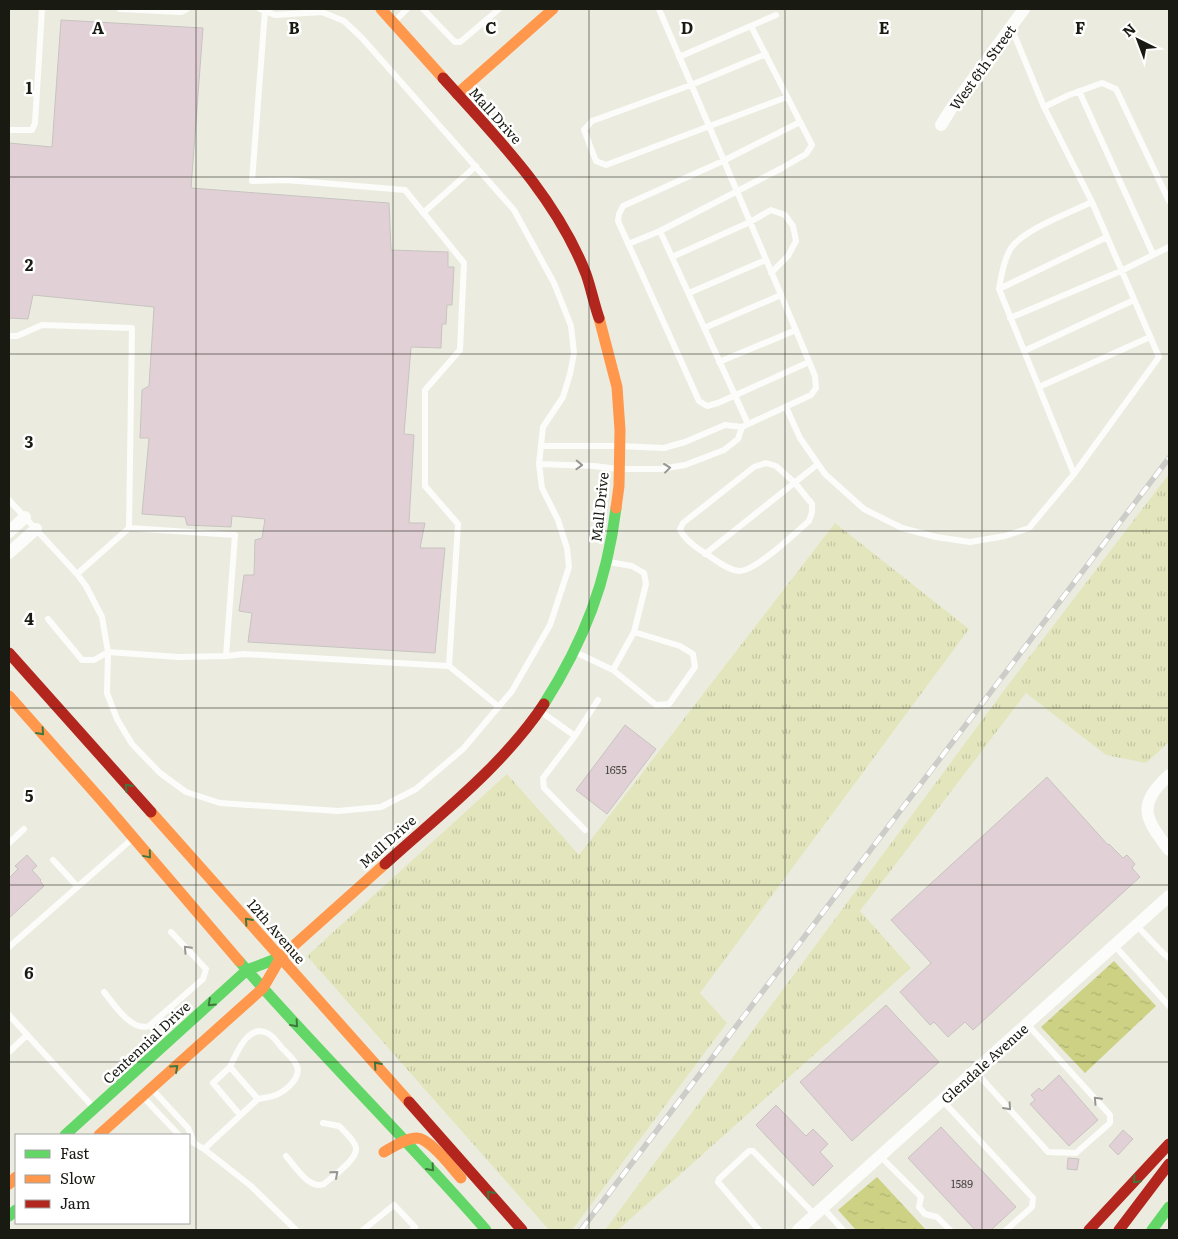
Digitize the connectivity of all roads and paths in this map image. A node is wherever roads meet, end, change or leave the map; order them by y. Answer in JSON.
{"nodes":[{"id":1,"x":42,"y":9,"type":"edge"},
{"id":2,"x":120,"y":9,"type":"edge"},
{"id":3,"x":187,"y":9,"type":"edge"},
{"id":4,"x":381,"y":9,"type":"edge"},
{"id":5,"x":407,"y":9,"type":"edge"},
{"id":6,"x":423,"y":9,"type":"edge"},
{"id":7,"x":499,"y":9,"type":"edge"},
{"id":8,"x":553,"y":9,"type":"edge"},
{"id":9,"x":659,"y":9,"type":"edge"},
{"id":10,"x":262,"y":10,"type":"edge"},
{"id":11,"x":1020,"y":10,"type":"edge"},
{"id":12,"x":776,"y":15,"type":"dead end"},
{"id":13,"x":394,"y":23,"type":"junction"},
{"id":14,"x":751,"y":26,"type":"junction"},
{"id":15,"x":1011,"y":27,"type":"junction"},
{"id":16,"x":766,"y":54,"type":"junction"},
{"id":17,"x":679,"y":57,"type":"junction"},
{"id":18,"x":691,"y":84,"type":"junction"},
{"id":19,"x":1079,"y":91,"type":"junction"},
{"id":20,"x":457,"y":94,"type":"junction"},
{"id":21,"x":787,"y":97,"type":"junction"},
{"id":22,"x":1044,"y":107,"type":"junction"},
{"id":23,"x":800,"y":122,"type":"junction"},
{"id":24,"x":941,"y":125,"type":"dead end"},
{"id":25,"x":708,"y":127,"type":"junction"},
{"id":26,"x":9,"y":130,"type":"edge"},
{"id":27,"x":723,"y":161,"type":"junction"},
{"id":28,"x":476,"y":166,"type":"junction"},
{"id":29,"x":736,"y":191,"type":"junction"},
{"id":30,"x":1169,"y":201,"type":"edge"},
{"id":31,"x":1092,"y":202,"type":"junction"},
{"id":32,"x":423,"y":213,"type":"junction"},
{"id":33,"x":750,"y":222,"type":"junction"},
{"id":34,"x":660,"y":231,"type":"junction"},
{"id":35,"x":1107,"y":237,"type":"junction"},
{"id":36,"x":628,"y":244,"type":"junction"},
{"id":37,"x":1169,"y":247,"type":"edge"},
{"id":38,"x":1153,"y":254,"type":"junction"},
{"id":39,"x":672,"y":257,"type":"junction"},
{"id":40,"x":766,"y":260,"type":"junction"},
{"id":41,"x":1121,"y":272,"type":"junction"},
{"id":42,"x":771,"y":273,"type":"junction"},
{"id":43,"x":999,"y":289,"type":"junction"},
{"id":44,"x":688,"y":294,"type":"junction"},
{"id":45,"x":781,"y":295,"type":"junction"},
{"id":46,"x":1134,"y":300,"type":"junction"},
{"id":47,"x":1010,"y":318,"type":"junction"},
{"id":48,"x":704,"y":328,"type":"junction"},
{"id":49,"x":796,"y":330,"type":"junction"},
{"id":50,"x":9,"y":336,"type":"edge"},
{"id":51,"x":1150,"y":337,"type":"junction"},
{"id":52,"x":1024,"y":351,"type":"junction"},
{"id":53,"x":719,"y":362,"type":"junction"},
{"id":54,"x":809,"y":362,"type":"junction"},
{"id":55,"x":1039,"y":387,"type":"junction"},
{"id":56,"x":735,"y":396,"type":"junction"},
{"id":57,"x":786,"y":407,"type":"junction"},
{"id":58,"x":745,"y":426,"type":"junction"},
{"id":59,"x":541,"y":446,"type":"junction"},
{"id":60,"x":619,"y":446,"type":"junction"},
{"id":61,"x":539,"y":464,"type":"junction"},
{"id":62,"x":818,"y":464,"type":"junction"},
{"id":63,"x":618,"y":469,"type":"junction"},
{"id":64,"x":1074,"y":474,"type":"junction"},
{"id":65,"x":795,"y":483,"type":"junction"},
{"id":66,"x":9,"y":500,"type":"edge"},
{"id":67,"x":25,"y":517,"type":"junction"},
{"id":68,"x":129,"y":528,"type":"junction"},
{"id":69,"x":36,"y":529,"type":"junction"},
{"id":70,"x":9,"y":532,"type":"edge"},
{"id":71,"x":9,"y":554,"type":"edge"},
{"id":72,"x":705,"y":554,"type":"junction"},
{"id":73,"x":607,"y":561,"type":"junction"},
{"id":74,"x":78,"y":574,"type":"junction"},
{"id":75,"x":48,"y":619,"type":"dead end"},
{"id":76,"x":634,"y":632,"type":"junction"},
{"id":77,"x":108,"y":652,"type":"junction"},
{"id":78,"x":574,"y":652,"type":"junction"},
{"id":79,"x":9,"y":653,"type":"edge"},
{"id":80,"x":226,"y":656,"type":"junction"},
{"id":81,"x":449,"y":666,"type":"junction"},
{"id":82,"x":613,"y":670,"type":"junction"},
{"id":83,"x":9,"y":696,"type":"edge"},
{"id":84,"x":598,"y":700,"type":"dead end"},
{"id":85,"x":499,"y":707,"type":"junction"},
{"id":86,"x":539,"y":710,"type":"junction"},
{"id":87,"x":575,"y":736,"type":"junction"},
{"id":88,"x":1169,"y":775,"type":"edge"},
{"id":89,"x":24,"y":829,"type":"dead end"},
{"id":90,"x":585,"y":830,"type":"dead end"},
{"id":91,"x":134,"y":837,"type":"junction"},
{"id":92,"x":9,"y":843,"type":"edge"},
{"id":93,"x":1169,"y":850,"type":"edge"},
{"id":94,"x":53,"y":860,"type":"dead end"},
{"id":95,"x":76,"y":886,"type":"junction"},
{"id":96,"x":1169,"y":896,"type":"edge"},
{"id":97,"x":1136,"y":925,"type":"junction"},
{"id":98,"x":171,"y":932,"type":"dead end"},
{"id":99,"x":1114,"y":946,"type":"junction"},
{"id":100,"x":9,"y":947,"type":"edge"},
{"id":101,"x":281,"y":957,"type":"junction"},
{"id":102,"x":1169,"y":958,"type":"edge"},
{"id":103,"x":247,"y":970,"type":"junction"},
{"id":104,"x":263,"y":988,"type":"junction"},
{"id":105,"x":104,"y":992,"type":"dead end"},
{"id":106,"x":1169,"y":1006,"type":"edge"},
{"id":107,"x":9,"y":1015,"type":"edge"},
{"id":108,"x":1027,"y":1024,"type":"junction"},
{"id":109,"x":27,"y":1035,"type":"junction"},
{"id":110,"x":9,"y":1052,"type":"edge"},
{"id":111,"x":230,"y":1067,"type":"junction"},
{"id":112,"x":975,"y":1071,"type":"junction"},
{"id":113,"x":152,"y":1088,"type":"junction"},
{"id":114,"x":143,"y":1096,"type":"junction"},
{"id":115,"x":258,"y":1099,"type":"junction"},
{"id":116,"x":942,"y":1100,"type":"junction"},
{"id":117,"x":95,"y":1109,"type":"junction"},
{"id":118,"x":240,"y":1115,"type":"junction"},
{"id":119,"x":323,"y":1123,"type":"dead end"},
{"id":120,"x":66,"y":1134,"type":"edge"},
{"id":121,"x":100,"y":1134,"type":"edge"},
{"id":122,"x":178,"y":1134,"type":"edge"},
{"id":123,"x":190,"y":1134,"type":"edge"},
{"id":124,"x":192,"y":1141,"type":"edge"},
{"id":125,"x":407,"y":1142,"type":"junction"},
{"id":126,"x":1169,"y":1144,"type":"edge"},
{"id":127,"x":204,"y":1149,"type":"junction"},
{"id":128,"x":384,"y":1152,"type":"dead end"},
{"id":129,"x":286,"y":1156,"type":"dead end"},
{"id":130,"x":880,"y":1156,"type":"junction"},
{"id":131,"x":1169,"y":1164,"type":"edge"},
{"id":132,"x":1169,"y":1207,"type":"edge"},
{"id":133,"x":819,"y":1211,"type":"junction"},
{"id":134,"x":1169,"y":1221,"type":"edge"},
{"id":135,"x":296,"y":1230,"type":"edge"},
{"id":136,"x":364,"y":1230,"type":"edge"},
{"id":137,"x":412,"y":1230,"type":"edge"},
{"id":138,"x":486,"y":1230,"type":"edge"},
{"id":139,"x":522,"y":1230,"type":"edge"},
{"id":140,"x":759,"y":1230,"type":"edge"},
{"id":141,"x":798,"y":1230,"type":"edge"},
{"id":142,"x":843,"y":1230,"type":"edge"},
{"id":143,"x":950,"y":1230,"type":"edge"},
{"id":144,"x":1006,"y":1230,"type":"edge"},
{"id":145,"x":1089,"y":1230,"type":"edge"},
{"id":146,"x":1119,"y":1230,"type":"edge"},
{"id":147,"x":1152,"y":1230,"type":"edge"},
{"id":148,"x":1164,"y":1230,"type":"edge"}],
"edges":[{"from":1,"to":26,"type":"lane"},
{"from":2,"to":3,"type":"lane"},
{"from":4,"to":13,"type":"main road","name":"Mall Drive"},
{"from":5,"to":13,"type":"lane"},
{"from":6,"to":7,"type":"lane"},
{"from":8,"to":20,"type":"main road"},
{"from":9,"to":17,"type":"lane"},
{"from":10,"to":28,"type":"lane"},
{"from":10,"to":32,"type":"lane"},
{"from":11,"to":15,"type":"street","name":"West 6th Street"},
{"from":12,"to":14,"type":"lane"},
{"from":13,"to":20,"type":"main road","name":"Mall Drive"},
{"from":14,"to":16,"type":"lane"},
{"from":14,"to":17,"type":"lane"},
{"from":15,"to":22,"type":"lane"},
{"from":15,"to":24,"type":"street","name":"West 6th Street"},
{"from":16,"to":18,"type":"lane"},
{"from":16,"to":21,"type":"lane"},
{"from":17,"to":18,"type":"lane"},
{"from":18,"to":25,"type":"lane"},
{"from":18,"to":25,"type":"lane"},
{"from":19,"to":22,"type":"lane"},
{"from":19,"to":30,"type":"lane"},
{"from":19,"to":38,"type":"lane"},
{"from":20,"to":60,"type":"main road","name":"Mall Drive"},
{"from":21,"to":23,"type":"lane"},
{"from":21,"to":25,"type":"lane"},
{"from":22,"to":31,"type":"lane"},
{"from":23,"to":27,"type":"lane"},
{"from":23,"to":29,"type":"lane"},
{"from":25,"to":27,"type":"lane"},
{"from":27,"to":29,"type":"lane"},
{"from":27,"to":36,"type":"lane"},
{"from":28,"to":32,"type":"lane"},
{"from":28,"to":59,"type":"lane"},
{"from":29,"to":33,"type":"lane"},
{"from":29,"to":34,"type":"lane"},
{"from":31,"to":35,"type":"lane"},
{"from":31,"to":43,"type":"lane"},
{"from":32,"to":81,"type":"lane"},
{"from":33,"to":39,"type":"lane"},
{"from":33,"to":40,"type":"lane"},
{"from":33,"to":42,"type":"lane"},
{"from":34,"to":36,"type":"lane"},
{"from":34,"to":39,"type":"lane"},
{"from":35,"to":41,"type":"lane"},
{"from":35,"to":43,"type":"lane"},
{"from":36,"to":56,"type":"lane"},
{"from":37,"to":38,"type":"lane"},
{"from":38,"to":41,"type":"lane"},
{"from":39,"to":44,"type":"lane"},
{"from":40,"to":42,"type":"lane"},
{"from":40,"to":44,"type":"lane"},
{"from":41,"to":46,"type":"lane"},
{"from":41,"to":47,"type":"lane"},
{"from":42,"to":45,"type":"lane"},
{"from":43,"to":47,"type":"lane"},
{"from":44,"to":48,"type":"lane"},
{"from":45,"to":48,"type":"lane"},
{"from":45,"to":49,"type":"lane"},
{"from":46,"to":51,"type":"lane"},
{"from":46,"to":52,"type":"lane"},
{"from":47,"to":52,"type":"lane"},
{"from":48,"to":53,"type":"lane"},
{"from":49,"to":53,"type":"lane"},
{"from":49,"to":54,"type":"lane"},
{"from":50,"to":68,"type":"lane"},
{"from":51,"to":55,"type":"lane"},
{"from":51,"to":64,"type":"lane"},
{"from":52,"to":55,"type":"lane"},
{"from":53,"to":56,"type":"lane"},
{"from":54,"to":56,"type":"lane"},
{"from":54,"to":57,"type":"lane"},
{"from":55,"to":64,"type":"lane"},
{"from":56,"to":58,"type":"lane"},
{"from":57,"to":58,"type":"lane"},
{"from":57,"to":62,"type":"lane"},
{"from":58,"to":60,"type":"lane"},
{"from":63,"to":58,"type":"lane","one_way":true},
{"from":59,"to":60,"type":"lane"},
{"from":59,"to":61,"type":"lane"},
{"from":60,"to":63,"type":"main road","name":"Mall Drive"},
{"from":61,"to":63,"type":"lane","one_way":true},
{"from":61,"to":85,"type":"lane"},
{"from":62,"to":64,"type":"lane"},
{"from":62,"to":65,"type":"lane"},
{"from":63,"to":73,"type":"main road","name":"Mall Drive"},
{"from":65,"to":72,"type":"lane"},
{"from":65,"to":72,"type":"lane"},
{"from":65,"to":72,"type":"lane"},
{"from":66,"to":67,"type":"lane"},
{"from":67,"to":69,"type":"lane"},
{"from":67,"to":70,"type":"street"},
{"from":68,"to":74,"type":"lane"},
{"from":68,"to":80,"type":"lane"},
{"from":69,"to":71,"type":"street"},
{"from":69,"to":74,"type":"lane"},
{"from":73,"to":76,"type":"lane"},
{"from":73,"to":78,"type":"main road","name":"Mall Drive"},
{"from":74,"to":77,"type":"lane"},
{"from":75,"to":77,"type":"lane"},
{"from":76,"to":82,"type":"lane"},
{"from":76,"to":82,"type":"lane"},
{"from":77,"to":80,"type":"lane"},
{"from":77,"to":85,"type":"lane"},
{"from":78,"to":82,"type":"lane"},
{"from":78,"to":86,"type":"main road","name":"Mall Drive"},
{"from":101,"to":79,"type":"main road","name":"12th Avenue","one_way":true},
{"from":80,"to":81,"type":"lane"},
{"from":81,"to":85,"type":"lane"},
{"from":83,"to":91,"type":"main road","one_way":true},
{"from":84,"to":87,"type":"lane"},
{"from":86,"to":87,"type":"lane"},
{"from":86,"to":101,"type":"main road","name":"Mall Drive"},
{"from":87,"to":90,"type":"lane"},
{"from":88,"to":93,"type":"street"},
{"from":89,"to":92,"type":"lane"},
{"from":91,"to":95,"type":"lane"},
{"from":91,"to":103,"type":"main road","one_way":true},
{"from":94,"to":95,"type":"lane"},
{"from":95,"to":100,"type":"lane"},
{"from":96,"to":97,"type":"street","name":"Glendale Avenue"},
{"from":97,"to":99,"type":"street","name":"Glendale Avenue"},
{"from":97,"to":102,"type":"lane"},
{"from":105,"to":98,"type":"lane","one_way":true},
{"from":99,"to":106,"type":"lane"},
{"from":99,"to":108,"type":"street","name":"Glendale Avenue"},
{"from":101,"to":103,"type":"main road","name":"Mall Drive"},
{"from":101,"to":104,"type":"main road","name":"Mall Drive"},
{"from":139,"to":101,"type":"main road","name":"12th Avenue","one_way":true},
{"from":103,"to":104,"type":"main road"},
{"from":103,"to":117,"type":"main road","name":"Centennial Drive","one_way":true},
{"from":113,"to":104,"type":"main road","one_way":true},
{"from":104,"to":125,"type":"main road","one_way":true},
{"from":107,"to":109,"type":"lane"},
{"from":108,"to":112,"type":"street","name":"Glendale Avenue"},
{"from":112,"to":108,"type":"lane","one_way":true},
{"from":109,"to":110,"type":"lane"},
{"from":109,"to":117,"type":"lane"},
{"from":111,"to":115,"type":"lane"},
{"from":111,"to":115,"type":"lane"},
{"from":111,"to":118,"type":"lane"},
{"from":112,"to":116,"type":"street","name":"Glendale Avenue"},
{"from":113,"to":114,"type":"main road"},
{"from":113,"to":123,"type":"lane"},
{"from":114,"to":121,"type":"main road"},
{"from":114,"to":122,"type":"lane"},
{"from":115,"to":118,"type":"lane"},
{"from":116,"to":130,"type":"street","name":"Glendale Avenue"},
{"from":116,"to":144,"type":"lane"},
{"from":117,"to":120,"type":"main road","name":"Centennial Drive"},
{"from":118,"to":127,"type":"lane"},
{"from":129,"to":119,"type":"lane","one_way":true},
{"from":124,"to":127,"type":"lane"},
{"from":125,"to":128,"type":"main road"},
{"from":125,"to":138,"type":"main road","one_way":true},
{"from":125,"to":139,"type":"main road"},
{"from":126,"to":145,"type":"main road","one_way":true},
{"from":127,"to":135,"type":"lane"},
{"from":130,"to":133,"type":"street","name":"Glendale Avenue"},
{"from":130,"to":143,"type":"lane"},
{"from":131,"to":146,"type":"main road"},
{"from":132,"to":147,"type":"main road"},
{"from":133,"to":140,"type":"lane"},
{"from":133,"to":141,"type":"street","name":"Glendale Avenue"},
{"from":133,"to":142,"type":"lane"},
{"from":134,"to":148,"type":"main road"},
{"from":136,"to":137,"type":"lane"}]}
